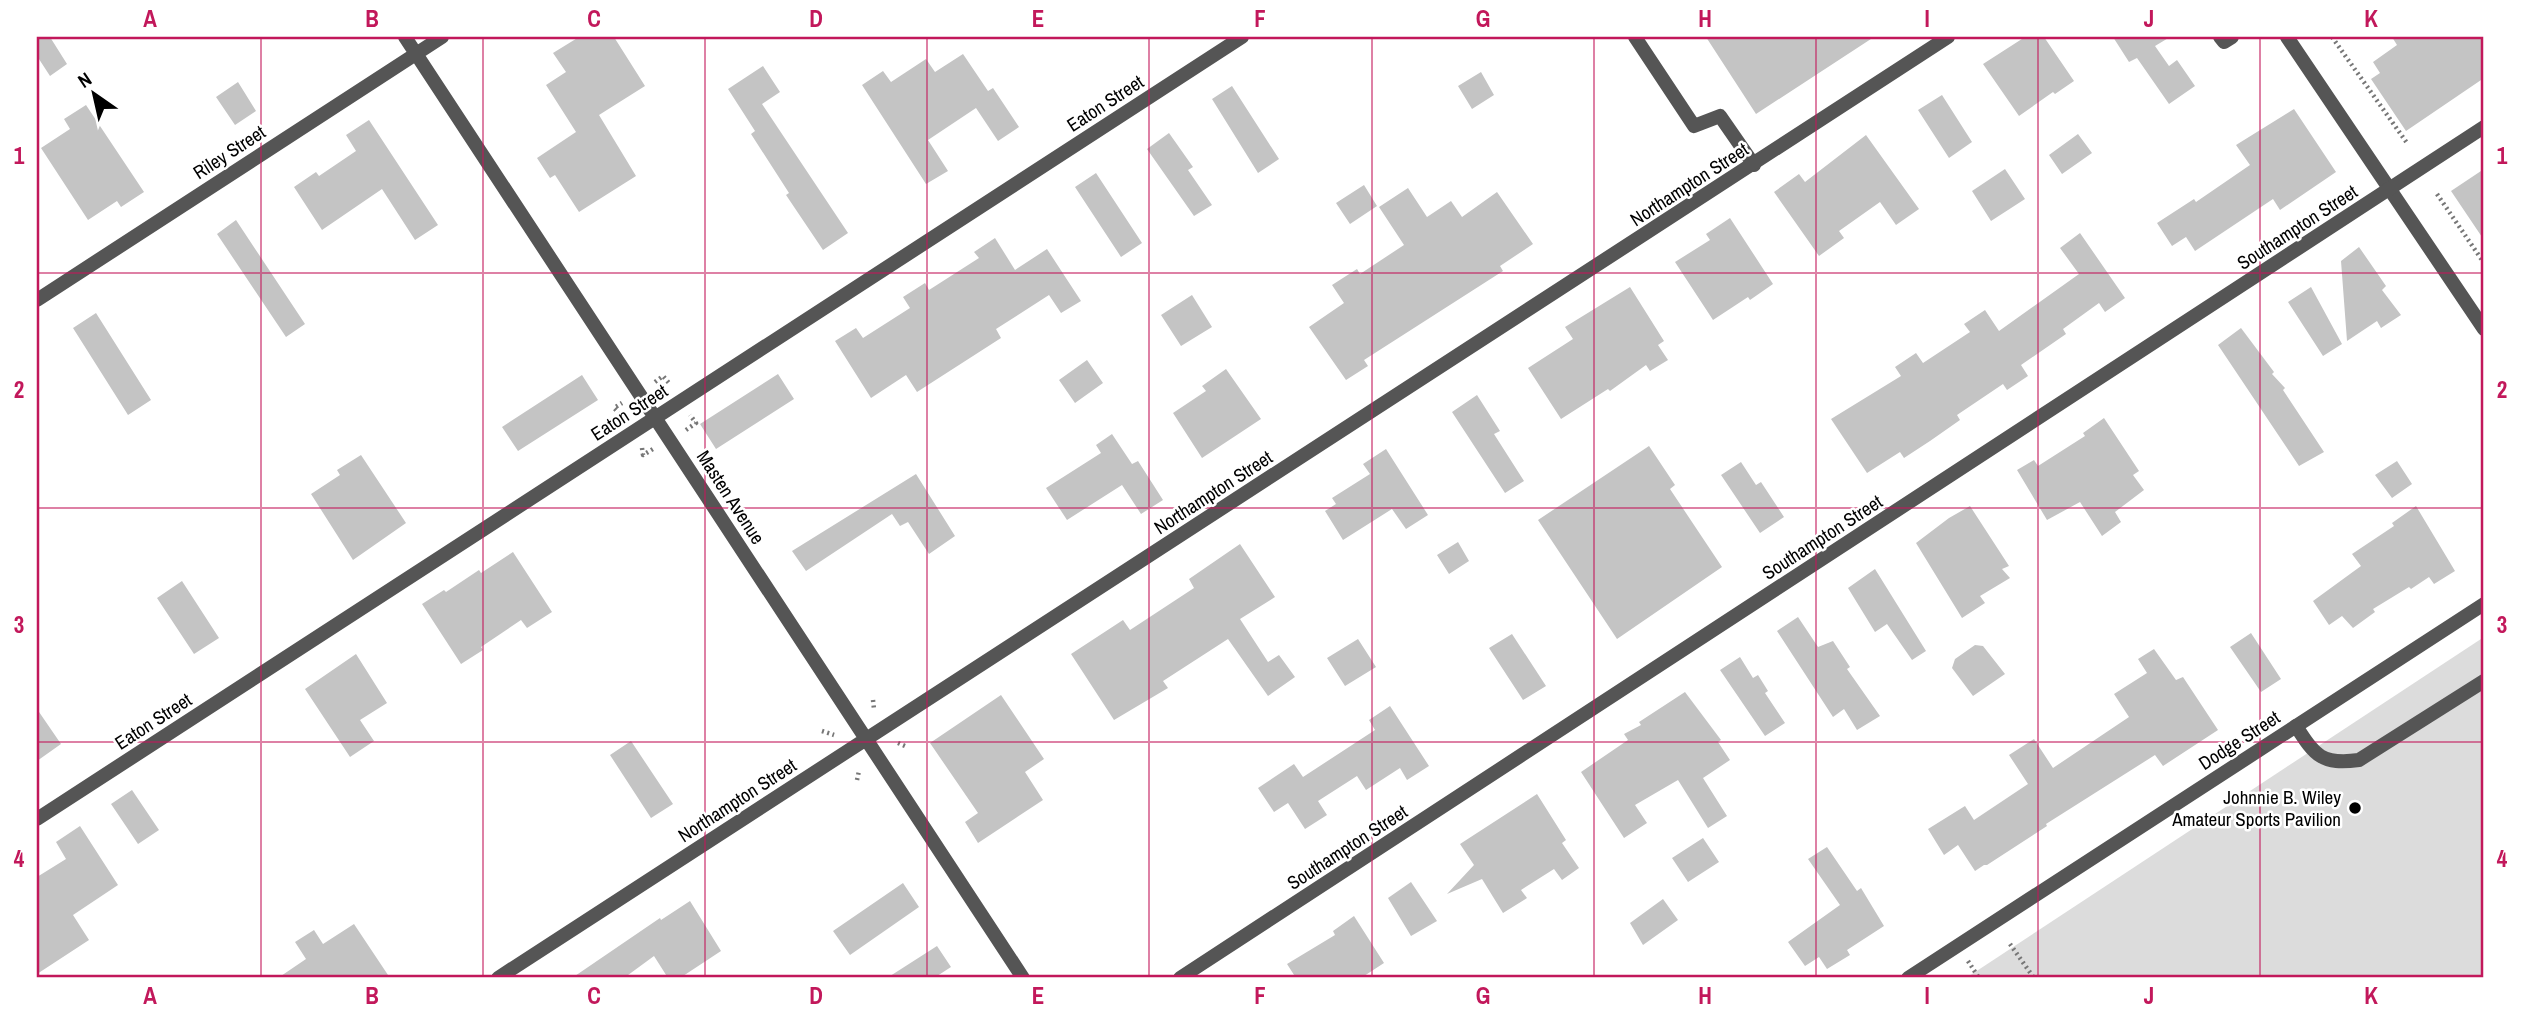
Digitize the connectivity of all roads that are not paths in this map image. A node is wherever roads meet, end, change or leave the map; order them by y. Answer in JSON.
{"nodes":[{"id":1,"x":405,"y":37,"type":"edge"},
{"id":2,"x":442,"y":37,"type":"edge"},
{"id":3,"x":1242,"y":37,"type":"edge"},
{"id":4,"x":1635,"y":37,"type":"edge"},
{"id":5,"x":1948,"y":37,"type":"edge"},
{"id":6,"x":2220,"y":37,"type":"edge"},
{"id":7,"x":2232,"y":37,"type":"edge"},
{"id":8,"x":2287,"y":37,"type":"edge"},
{"id":9,"x":416,"y":53,"type":"junction"},
{"id":10,"x":2484,"y":127,"type":"edge"},
{"id":11,"x":1754,"y":165,"type":"junction"},
{"id":12,"x":2390,"y":189,"type":"junction"},
{"id":13,"x":37,"y":300,"type":"edge"},
{"id":14,"x":2484,"y":329,"type":"edge"},
{"id":15,"x":655,"y":418,"type":"junction"},
{"id":16,"x":2484,"y":604,"type":"edge"},
{"id":17,"x":2484,"y":681,"type":"edge"},
{"id":18,"x":2296,"y":726,"type":"junction"},
{"id":19,"x":866,"y":739,"type":"junction"},
{"id":20,"x":37,"y":820,"type":"edge"},
{"id":21,"x":498,"y":978,"type":"edge"},
{"id":22,"x":1023,"y":978,"type":"edge"},
{"id":23,"x":1180,"y":978,"type":"edge"},
{"id":24,"x":1908,"y":978,"type":"edge"}],
"edges":[{"from":1,"to":9,"type":"street","name":"Masten Avenue"},
{"from":2,"to":9,"type":"street","name":"Riley Street"},
{"from":3,"to":15,"type":"street","name":"Eaton Street"},
{"from":4,"to":11,"type":"street"},
{"from":5,"to":11,"type":"street","name":"Northampton Street"},
{"from":6,"to":7,"type":"street"},
{"from":8,"to":12,"type":"street"},
{"from":9,"to":13,"type":"street","name":"Riley Street"},
{"from":9,"to":15,"type":"street","name":"Masten Avenue"},
{"from":10,"to":12,"type":"street","name":"Southampton Street"},
{"from":11,"to":19,"type":"street","name":"Northampton Street"},
{"from":12,"to":14,"type":"street"},
{"from":12,"to":23,"type":"street","name":"Southampton Street"},
{"from":15,"to":19,"type":"street","name":"Masten Avenue"},
{"from":15,"to":20,"type":"street","name":"Eaton Street"},
{"from":16,"to":18,"type":"street","name":"Dodge Street"},
{"from":17,"to":18,"type":"street"},
{"from":18,"to":24,"type":"street","name":"Dodge Street"},
{"from":19,"to":21,"type":"street","name":"Northampton Street"},
{"from":19,"to":22,"type":"street","name":"Masten Avenue"}]}
